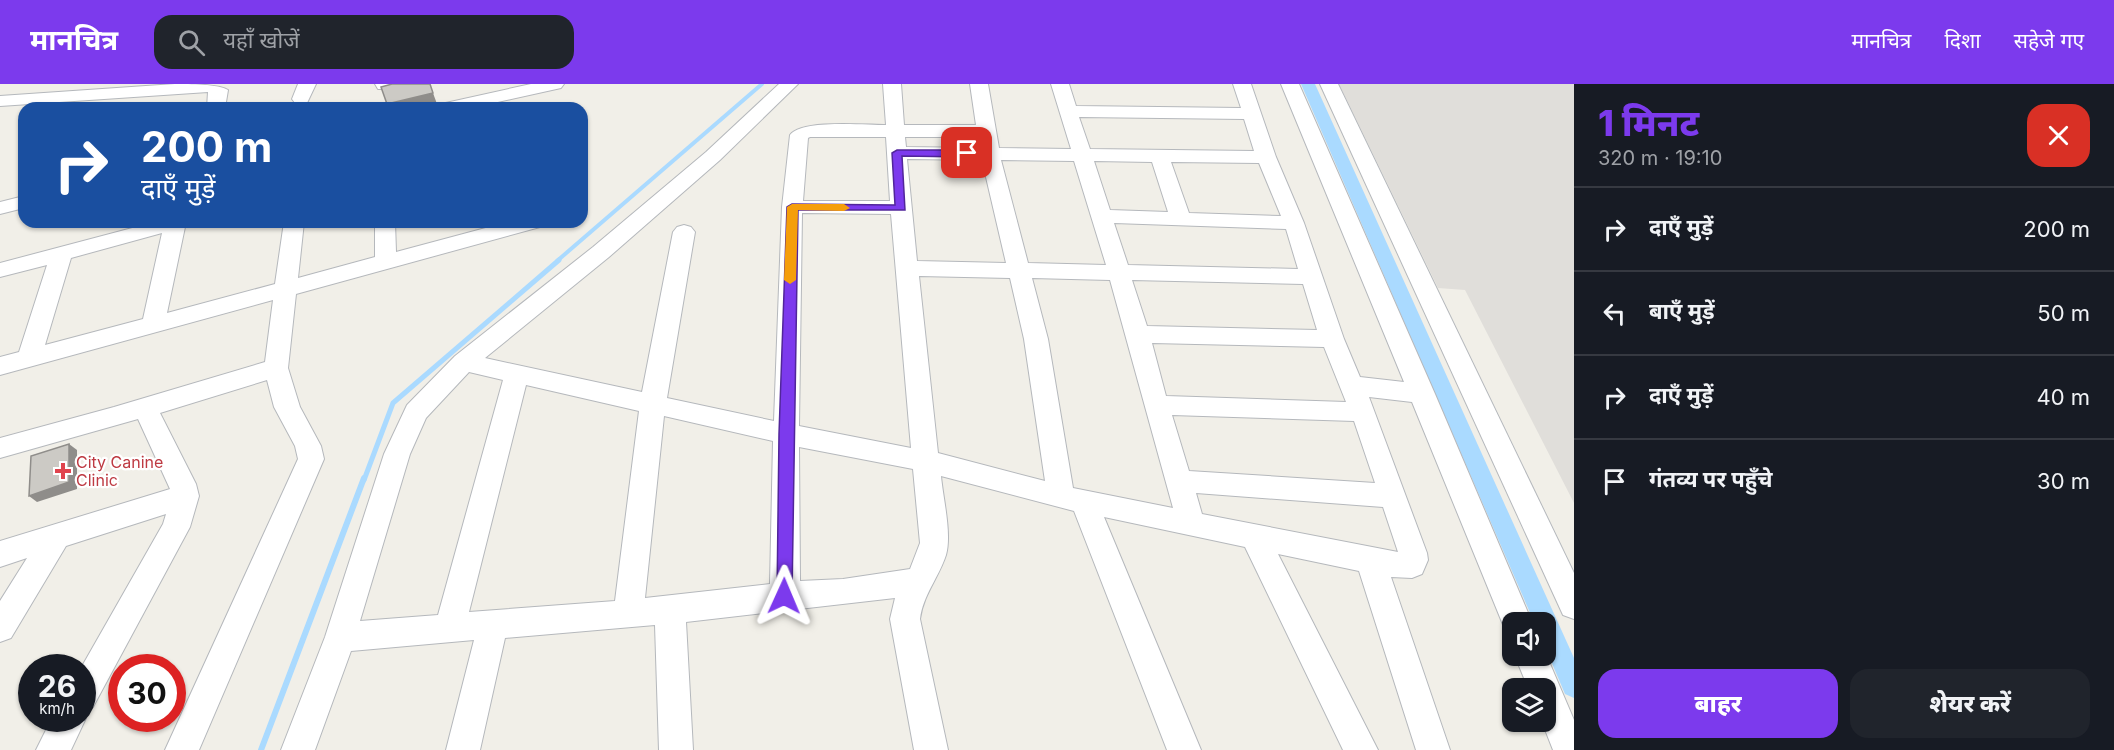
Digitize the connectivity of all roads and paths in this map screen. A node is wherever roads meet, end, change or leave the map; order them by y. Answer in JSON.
{"nodes":[{"id":1,"x":5,"y":84,"type":"edge"},
{"id":2,"x":555,"y":84,"type":"edge"},
{"id":3,"x":789,"y":84,"type":"edge"},
{"id":4,"x":892,"y":84,"type":"edge"},
{"id":5,"x":979,"y":84,"type":"edge"},
{"id":6,"x":1060,"y":84,"type":"edge"},
{"id":7,"x":1242,"y":84,"type":"edge"},
{"id":8,"x":1290,"y":84,"type":"edge"},
{"id":9,"x":1329,"y":84,"type":"edge"},
{"id":10,"x":0,"y":90,"type":"edge"},
{"id":11,"x":0,"y":101,"type":"edge"},
{"id":12,"x":217,"y":102,"type":"edge"},
{"id":13,"x":474,"y":102,"type":"edge"},
{"id":14,"x":1070,"y":111,"type":"junction"},
{"id":15,"x":1252,"y":114,"type":"junction"},
{"id":16,"x":896,"y":142,"type":"junction"},
{"id":17,"x":988,"y":142,"type":"junction"},
{"id":18,"x":1081,"y":154,"type":"junction"},
{"id":19,"x":1160,"y":157,"type":"junction"},
{"id":20,"x":1266,"y":157,"type":"junction"},
{"id":21,"x":18,"y":204,"type":"edge"},
{"id":22,"x":792,"y":207,"type":"junction"},
{"id":23,"x":0,"y":208,"type":"edge"},
{"id":24,"x":901,"y":208,"type":"junction"},
{"id":25,"x":1102,"y":216,"type":"junction"},
{"id":26,"x":1181,"y":219,"type":"junction"},
{"id":27,"x":1294,"y":223,"type":"junction"},
{"id":28,"x":159,"y":228,"type":"edge"},
{"id":29,"x":177,"y":228,"type":"edge"},
{"id":30,"x":293,"y":228,"type":"edge"},
{"id":31,"x":385,"y":228,"type":"edge"},
{"id":32,"x":475,"y":229,"type":"edge"},
{"id":33,"x":684,"y":232,"type":"dead end"},
{"id":34,"x":62,"y":253,"type":"junction"},
{"id":35,"x":386,"y":263,"type":"junction"},
{"id":36,"x":908,"y":268,"type":"junction"},
{"id":37,"x":0,"y":270,"type":"edge"},
{"id":38,"x":1019,"y":271,"type":"junction"},
{"id":39,"x":1117,"y":273,"type":"junction"},
{"id":40,"x":1312,"y":278,"type":"junction"},
{"id":41,"x":286,"y":290,"type":"junction"},
{"id":42,"x":153,"y":325,"type":"junction"},
{"id":43,"x":1138,"y":334,"type":"junction"},
{"id":44,"x":1332,"y":339,"type":"junction"},
{"id":45,"x":29,"y":358,"type":"junction"},
{"id":46,"x":464,"y":362,"type":"junction"},
{"id":47,"x":0,"y":366,"type":"edge"},
{"id":48,"x":276,"y":368,"type":"junction"},
{"id":49,"x":517,"y":374,"type":"junction"},
{"id":50,"x":1352,"y":385,"type":"junction"},
{"id":51,"x":1423,"y":394,"type":"junction"},
{"id":52,"x":653,"y":403,"type":"junction"},
{"id":53,"x":1156,"y":405,"type":"junction"},
{"id":54,"x":145,"y":408,"type":"junction"},
{"id":55,"x":1363,"y":412,"type":"junction"},
{"id":56,"x":786,"y":434,"type":"junction"},
{"id":57,"x":0,"y":448,"type":"edge"},
{"id":58,"x":926,"y":461,"type":"junction"},
{"id":59,"x":1179,"y":481,"type":"junction"},
{"id":60,"x":185,"y":496,"type":"junction"},
{"id":61,"x":1392,"y":496,"type":"junction"},
{"id":62,"x":1073,"y":500,"type":"junction"},
{"id":63,"x":1191,"y":523,"type":"junction"},
{"id":64,"x":1254,"y":536,"type":"junction"},
{"id":65,"x":55,"y":538,"type":"junction"},
{"id":66,"x":0,"y":554,"type":"edge"},
{"id":67,"x":1371,"y":559,"type":"junction"},
{"id":68,"x":919,"y":581,"type":"junction"},
{"id":69,"x":784,"y":596,"type":"junction"},
{"id":70,"x":1574,"y":605,"type":"edge"},
{"id":71,"x":670,"y":610,"type":"junction"},
{"id":72,"x":1513,"y":612,"type":"edge"},
{"id":73,"x":628,"y":614,"type":"junction"},
{"id":74,"x":493,"y":624,"type":"junction"},
{"id":75,"x":0,"y":628,"type":"edge"},
{"id":76,"x":450,"y":628,"type":"junction"},
{"id":77,"x":340,"y":637,"type":"junction"},
{"id":78,"x":96,"y":671,"type":"edge"},
{"id":79,"x":1556,"y":716,"type":"edge"},
{"id":80,"x":62,"y":732,"type":"edge"},
{"id":81,"x":52,"y":750,"type":"edge"},
{"id":82,"x":182,"y":750,"type":"edge"},
{"id":83,"x":298,"y":750,"type":"edge"},
{"id":84,"x":463,"y":750,"type":"edge"},
{"id":85,"x":676,"y":750,"type":"edge"},
{"id":86,"x":931,"y":750,"type":"edge"},
{"id":87,"x":1184,"y":750,"type":"edge"},
{"id":88,"x":1361,"y":750,"type":"edge"},
{"id":89,"x":1432,"y":750,"type":"edge"},
{"id":90,"x":1570,"y":750,"type":"edge"}],
"edges":[{"from":1,"to":10,"type":"street"},
{"from":2,"to":13,"type":"street"},
{"from":3,"to":46,"type":"street"},
{"from":4,"to":16,"type":"street"},
{"from":5,"to":17,"type":"street"},
{"from":6,"to":14,"type":"street"},
{"from":7,"to":15,"type":"street"},
{"from":8,"to":51,"type":"street"},
{"from":9,"to":70,"type":"street"},
{"from":11,"to":12,"type":"street"},
{"from":14,"to":15,"type":"street"},
{"from":14,"to":18,"type":"street"},
{"from":15,"to":20,"type":"street"},
{"from":16,"to":17,"type":"street"},
{"from":16,"to":22,"type":"street"},
{"from":16,"to":24,"type":"street"},
{"from":17,"to":18,"type":"street"},
{"from":17,"to":38,"type":"street"},
{"from":18,"to":19,"type":"street"},
{"from":18,"to":25,"type":"street"},
{"from":19,"to":20,"type":"street"},
{"from":19,"to":26,"type":"street"},
{"from":20,"to":27,"type":"street"},
{"from":21,"to":23,"type":"street"},
{"from":22,"to":24,"type":"street"},
{"from":22,"to":56,"type":"street"},
{"from":24,"to":36,"type":"street"},
{"from":25,"to":26,"type":"street"},
{"from":25,"to":39,"type":"street"},
{"from":26,"to":27,"type":"street"},
{"from":27,"to":40,"type":"street"},
{"from":28,"to":34,"type":"street"},
{"from":29,"to":42,"type":"street"},
{"from":30,"to":41,"type":"street"},
{"from":31,"to":35,"type":"street"},
{"from":32,"to":35,"type":"street"},
{"from":33,"to":52,"type":"street"},
{"from":34,"to":37,"type":"street"},
{"from":34,"to":45,"type":"street"},
{"from":35,"to":41,"type":"street"},
{"from":36,"to":38,"type":"street"},
{"from":36,"to":58,"type":"street"},
{"from":38,"to":39,"type":"street"},
{"from":38,"to":62,"type":"street"},
{"from":39,"to":40,"type":"street"},
{"from":39,"to":43,"type":"street"},
{"from":40,"to":44,"type":"street"},
{"from":41,"to":42,"type":"street"},
{"from":41,"to":48,"type":"street"},
{"from":42,"to":45,"type":"street"},
{"from":43,"to":44,"type":"street"},
{"from":43,"to":53,"type":"street"},
{"from":44,"to":50,"type":"street"},
{"from":45,"to":47,"type":"street"},
{"from":46,"to":49,"type":"street"},
{"from":46,"to":77,"type":"street"},
{"from":48,"to":54,"type":"street"},
{"from":48,"to":82,"type":"street"},
{"from":49,"to":52,"type":"street"},
{"from":49,"to":76,"type":"street"},
{"from":50,"to":51,"type":"street"},
{"from":50,"to":55,"type":"street"},
{"from":51,"to":72,"type":"street"},
{"from":52,"to":56,"type":"street"},
{"from":52,"to":73,"type":"street"},
{"from":53,"to":55,"type":"street"},
{"from":53,"to":59,"type":"street"},
{"from":54,"to":57,"type":"street"},
{"from":54,"to":60,"type":"street"},
{"from":55,"to":61,"type":"street"},
{"from":56,"to":58,"type":"street"},
{"from":56,"to":69,"type":"street"},
{"from":58,"to":62,"type":"street"},
{"from":58,"to":68,"type":"street"},
{"from":59,"to":61,"type":"street"},
{"from":59,"to":63,"type":"street"},
{"from":60,"to":65,"type":"street"},
{"from":60,"to":78,"type":"street"},
{"from":61,"to":67,"type":"street"},
{"from":62,"to":63,"type":"street"},
{"from":62,"to":87,"type":"street"},
{"from":63,"to":64,"type":"street"},
{"from":64,"to":67,"type":"street"},
{"from":64,"to":88,"type":"street"},
{"from":65,"to":66,"type":"street"},
{"from":65,"to":75,"type":"street"},
{"from":67,"to":89,"type":"street"},
{"from":68,"to":69,"type":"street"},
{"from":68,"to":86,"type":"street"},
{"from":69,"to":71,"type":"street"},
{"from":71,"to":73,"type":"street"},
{"from":71,"to":85,"type":"street"},
{"from":73,"to":74,"type":"street"},
{"from":74,"to":76,"type":"street"},
{"from":74,"to":84,"type":"street"},
{"from":76,"to":77,"type":"street"},
{"from":77,"to":83,"type":"street"},
{"from":79,"to":90,"type":"street"},
{"from":80,"to":81,"type":"street"}]}
